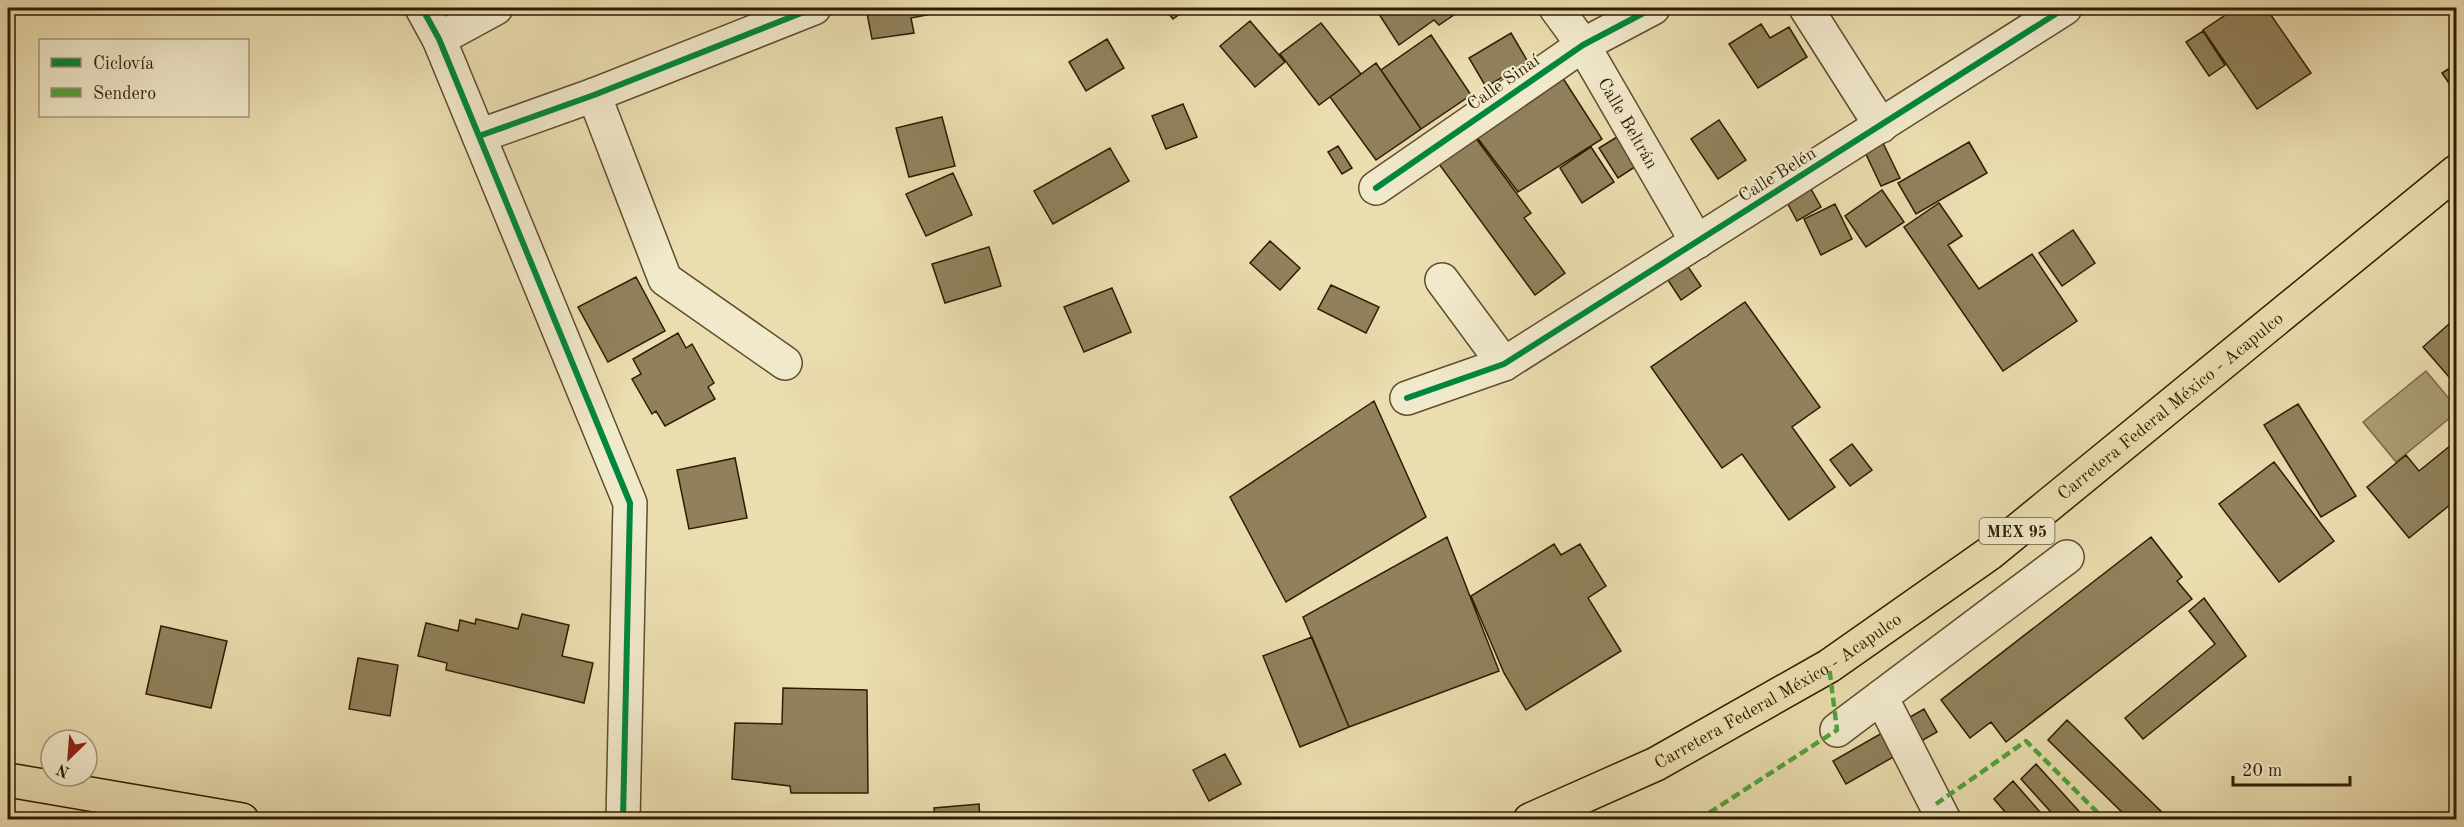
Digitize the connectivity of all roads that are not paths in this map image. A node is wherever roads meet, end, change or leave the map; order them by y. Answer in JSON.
{"nodes":[{"id":1,"x":422,"y":8,"type":"edge"},
{"id":2,"x":496,"y":8,"type":"edge"},
{"id":3,"x":814,"y":8,"type":"edge"},
{"id":4,"x":1556,"y":8,"type":"edge"},
{"id":5,"x":1653,"y":8,"type":"edge"},
{"id":6,"x":1806,"y":8,"type":"edge"},
{"id":7,"x":2065,"y":8,"type":"edge"},
{"id":8,"x":439,"y":39,"type":"junction"},
{"id":9,"x":1582,"y":45,"type":"junction"},
{"id":10,"x":594,"y":95,"type":"junction"},
{"id":11,"x":1881,"y":126,"type":"junction"},
{"id":12,"x":479,"y":136,"type":"junction"},
{"id":13,"x":2457,"y":172,"type":"edge"},
{"id":14,"x":1376,"y":188,"type":"dead end"},
{"id":15,"x":1697,"y":242,"type":"junction"},
{"id":16,"x":1442,"y":280,"type":"dead end"},
{"id":17,"x":785,"y":363,"type":"dead end"},
{"id":18,"x":1504,"y":364,"type":"junction"},
{"id":19,"x":1407,"y":398,"type":"dead end"},
{"id":20,"x":2067,"y":557,"type":"dead end"},
{"id":21,"x":1881,"y":697,"type":"junction"},
{"id":22,"x":1837,"y":730,"type":"dead end"},
{"id":23,"x":8,"y":780,"type":"edge"},
{"id":24,"x":242,"y":819,"type":"edge"},
{"id":25,"x":623,"y":819,"type":"edge"},
{"id":26,"x":1530,"y":819,"type":"edge"},
{"id":27,"x":1944,"y":819,"type":"edge"}],
"edges":[{"from":1,"to":8,"type":"street"},
{"from":2,"to":8,"type":"street"},
{"from":3,"to":10,"type":"street"},
{"from":4,"to":9,"type":"street","name":"Calle Beltrán"},
{"from":5,"to":9,"type":"street","name":"Calle Sinaí"},
{"from":6,"to":11,"type":"street"},
{"from":7,"to":11,"type":"street","name":"Calle Belén"},
{"from":8,"to":12,"type":"street"},
{"from":9,"to":14,"type":"street","name":"Calle Sinaí"},
{"from":9,"to":15,"type":"street","name":"Calle Beltrán"},
{"from":10,"to":12,"type":"street"},
{"from":10,"to":17,"type":"street"},
{"from":11,"to":15,"type":"street","name":"Calle Belén"},
{"from":12,"to":25,"type":"street"},
{"from":13,"to":26,"type":"main road","name":"Carretera Federal México - Acapulco","number":"MEX 95"},
{"from":15,"to":18,"type":"street","name":"Calle Belén"},
{"from":16,"to":18,"type":"street"},
{"from":18,"to":19,"type":"street","name":"Calle Belén"},
{"from":20,"to":21,"type":"street"},
{"from":21,"to":22,"type":"street"},
{"from":21,"to":27,"type":"street"},
{"from":23,"to":24,"type":"main road"}]}
